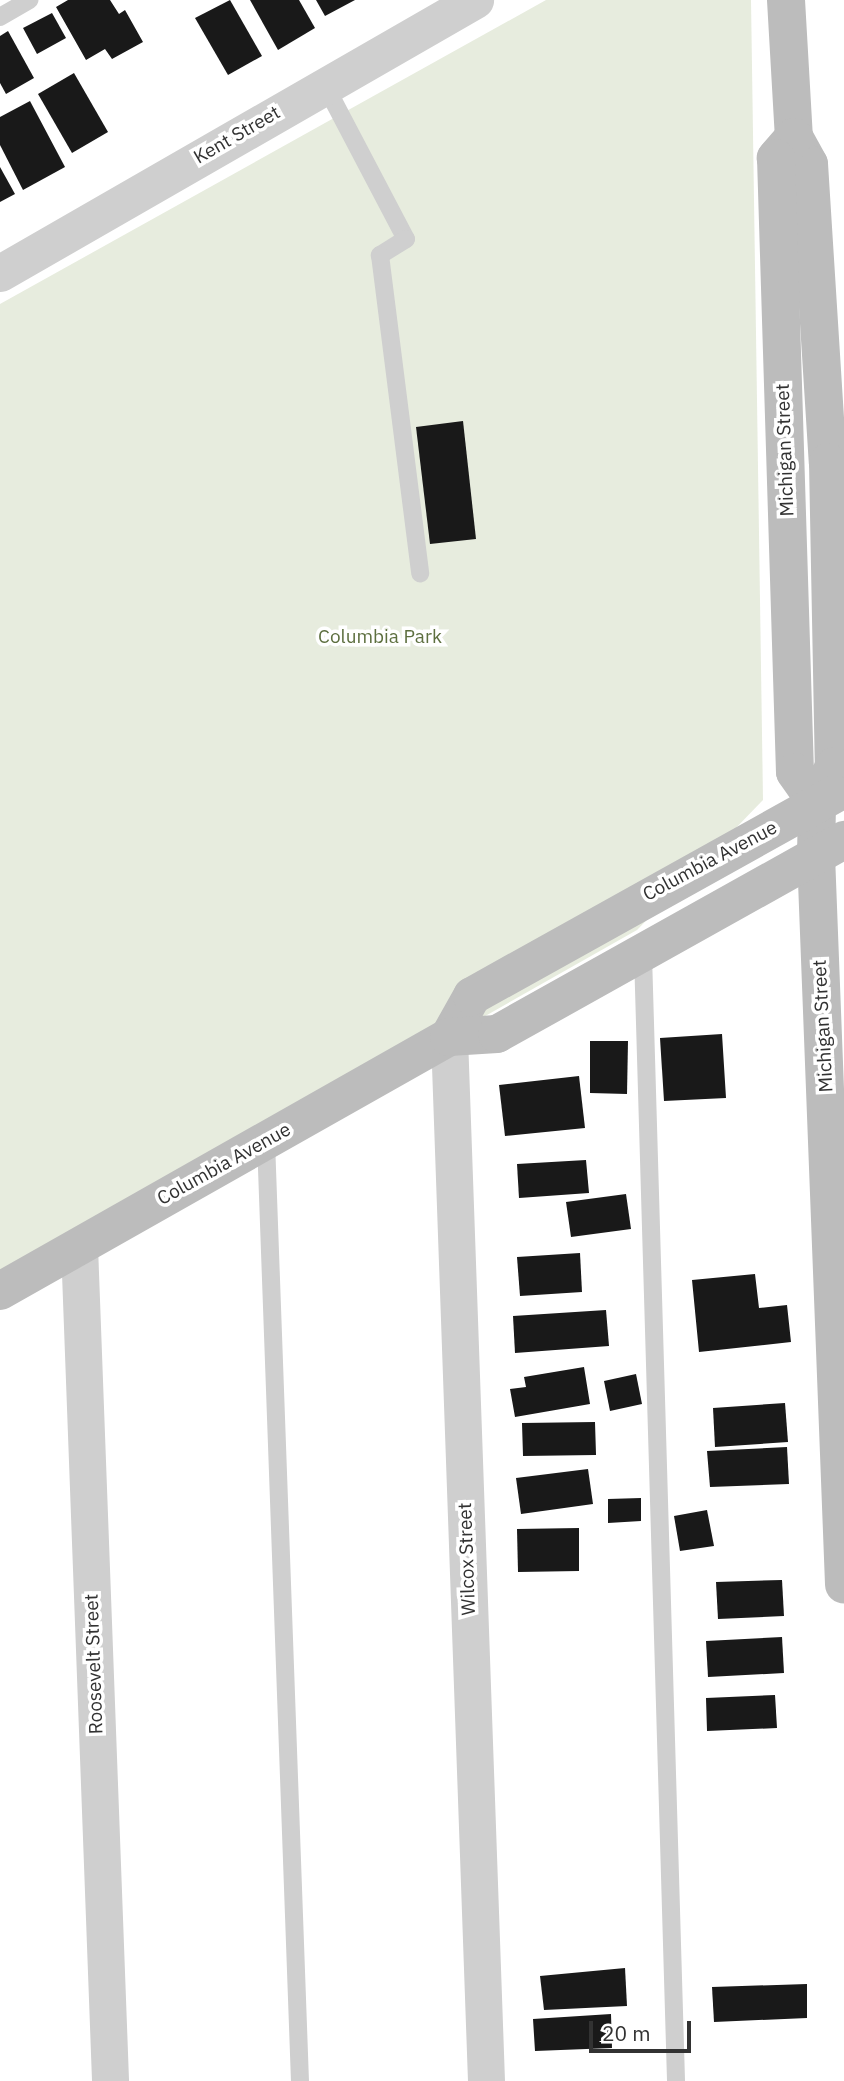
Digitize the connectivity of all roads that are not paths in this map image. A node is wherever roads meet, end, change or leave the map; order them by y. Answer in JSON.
{"nodes":[{"id":1,"x":30,"y":0,"type":"edge"},
{"id":2,"x":475,"y":0,"type":"edge"},
{"id":3,"x":786,"y":0,"type":"edge"},
{"id":4,"x":0,"y":17,"type":"edge"},
{"id":5,"x":325,"y":85,"type":"junction"},
{"id":6,"x":794,"y":138,"type":"junction"},
{"id":7,"x":0,"y":273,"type":"edge"},
{"id":8,"x":420,"y":573,"type":"dead end"},
{"id":9,"x":838,"y":653,"type":"edge"},
{"id":10,"x":831,"y":797,"type":"edge"},
{"id":11,"x":830,"y":848,"type":"edge"},
{"id":12,"x":643,"y":956,"type":"junction"},
{"id":13,"x":449,"y":1037,"type":"junction"},
{"id":14,"x":266,"y":1141,"type":"junction"},
{"id":15,"x":79,"y":1246,"type":"junction"},
{"id":16,"x":0,"y":1291,"type":"edge"},
{"id":17,"x":844,"y":1584,"type":"edge"},
{"id":18,"x":110,"y":2081,"type":"edge"},
{"id":19,"x":300,"y":2081,"type":"edge"},
{"id":20,"x":486,"y":2081,"type":"edge"},
{"id":21,"x":676,"y":2081,"type":"edge"}],
"edges":[{"from":1,"to":4,"type":"lane"},
{"from":2,"to":5,"type":"street","name":"Kent Street"},
{"from":3,"to":6,"type":"main road","name":"Michigan Street"},
{"from":5,"to":7,"type":"street","name":"Kent Street"},
{"from":5,"to":8,"type":"lane"},
{"from":6,"to":9,"type":"main road","name":"Michigan Street"},
{"from":6,"to":10,"type":"main road","name":"Michigan Street"},
{"from":9,"to":10,"type":"main road","name":"Michigan Street"},
{"from":10,"to":11,"type":"main road","name":"Michigan Street"},
{"from":10,"to":13,"type":"main road","name":"Columbia Avenue"},
{"from":11,"to":12,"type":"main road","name":"Columbia Avenue"},
{"from":11,"to":17,"type":"main road","name":"Michigan Street"},
{"from":12,"to":13,"type":"main road","name":"Columbia Avenue"},
{"from":12,"to":21,"type":"lane"},
{"from":13,"to":14,"type":"main road","name":"Columbia Avenue"},
{"from":13,"to":20,"type":"street","name":"Wilcox Street"},
{"from":14,"to":15,"type":"main road","name":"Columbia Avenue"},
{"from":14,"to":19,"type":"lane"},
{"from":15,"to":16,"type":"main road","name":"Columbia Avenue"},
{"from":15,"to":18,"type":"street","name":"Roosevelt Street"}]}
